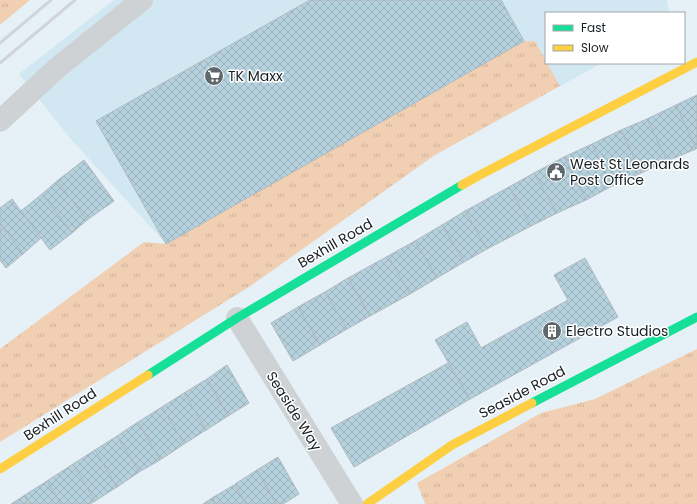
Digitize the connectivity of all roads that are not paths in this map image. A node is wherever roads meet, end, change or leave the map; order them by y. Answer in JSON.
{"nodes":[{"id":1,"x":142,"y":0,"type":"edge"},
{"id":2,"x":697,"y":62,"type":"edge"},
{"id":3,"x":0,"y":122,"type":"edge"},
{"id":4,"x":697,"y":317,"type":"edge"},
{"id":5,"x":237,"y":318,"type":"junction"},
{"id":6,"x":0,"y":469,"type":"edge"},
{"id":7,"x":352,"y":504,"type":"edge"},
{"id":8,"x":367,"y":504,"type":"edge"}],
"edges":[{"from":1,"to":3,"type":"street"},
{"from":2,"to":5,"type":"main road","name":"Bexhill Road"},
{"from":4,"to":8,"type":"main road","name":"Seaside Road"},
{"from":5,"to":6,"type":"main road","name":"Bexhill Road"},
{"from":5,"to":7,"type":"street","name":"Seaside Way"}]}
